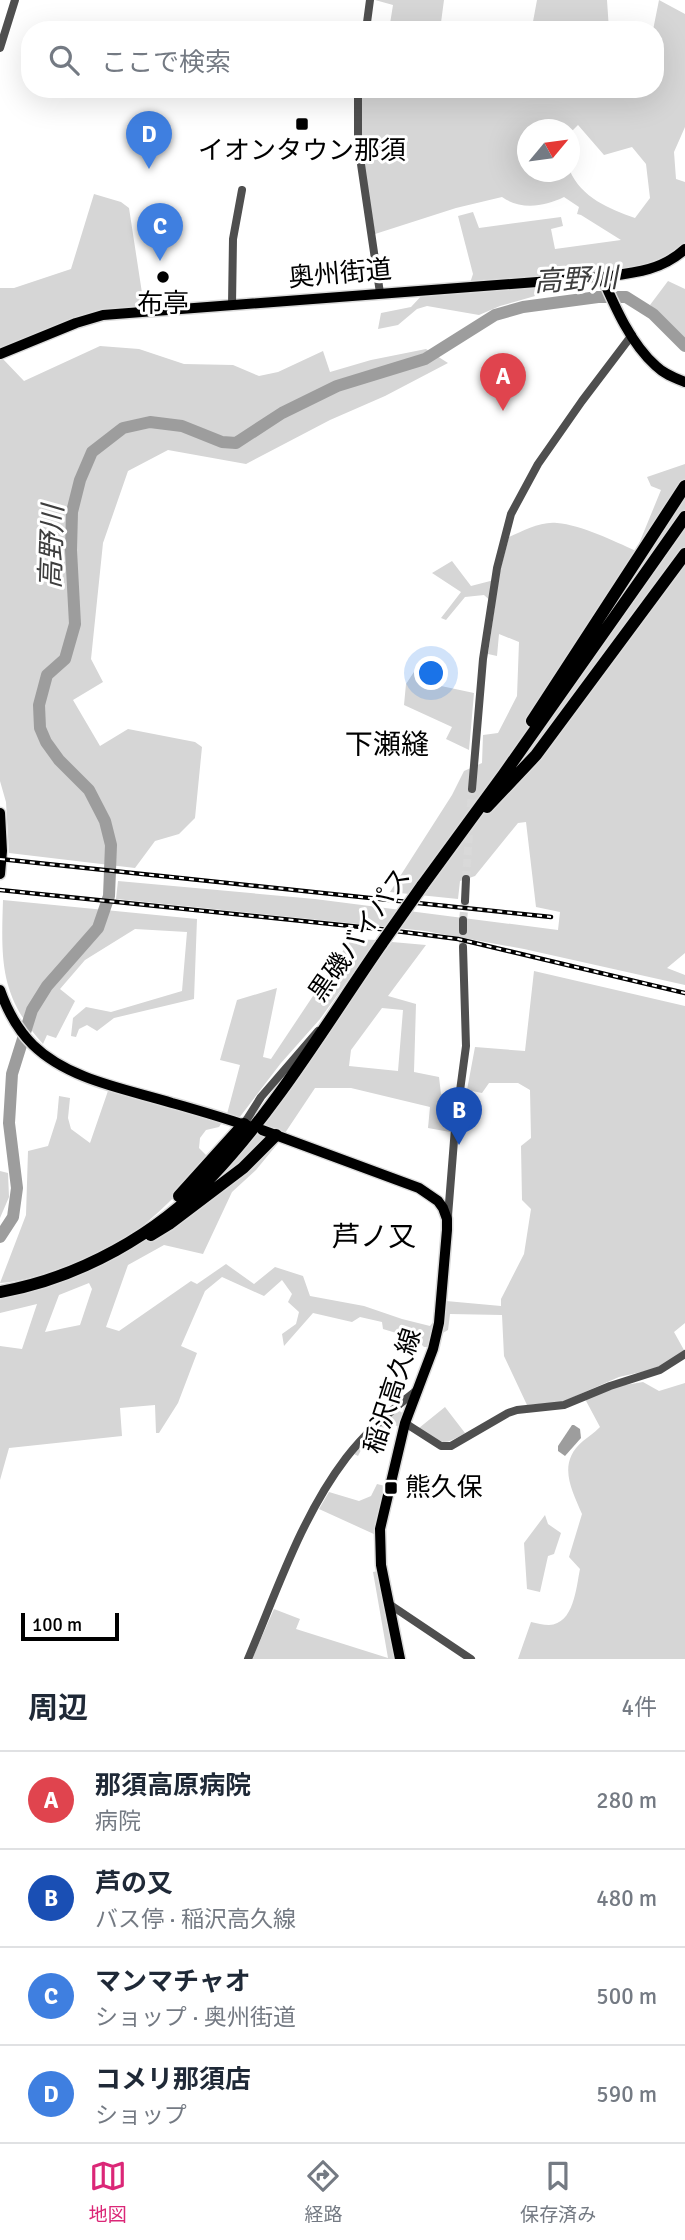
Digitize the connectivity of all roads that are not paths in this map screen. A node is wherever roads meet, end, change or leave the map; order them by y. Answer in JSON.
{"nodes":[{"id":1,"x":15,"y":0,"type":"edge"},
{"id":2,"x":370,"y":0,"type":"edge"},
{"id":3,"x":367,"y":21,"type":"edge"},
{"id":4,"x":0,"y":48,"type":"edge"},
{"id":5,"x":358,"y":98,"type":"edge"},
{"id":6,"x":242,"y":190,"type":"dead end"},
{"id":7,"x":685,"y":250,"type":"edge"},
{"id":8,"x":604,"y":282,"type":"junction"},
{"id":9,"x":380,"y":293,"type":"junction"},
{"id":10,"x":232,"y":305,"type":"junction"},
{"id":11,"x":632,"y":335,"type":"junction"},
{"id":12,"x":0,"y":354,"type":"edge"},
{"id":13,"x":685,"y":382,"type":"edge"},
{"id":14,"x":685,"y":486,"type":"edge"},
{"id":15,"x":685,"y":517,"type":"edge"},
{"id":16,"x":685,"y":554,"type":"edge"},
{"id":17,"x":504,"y":774,"type":"junction"},
{"id":18,"x":472,"y":789,"type":"tunnel mouth"},
{"id":19,"x":0,"y":813,"type":"edge"},
{"id":20,"x":454,"y":841,"type":"junction"},
{"id":21,"x":0,"y":874,"type":"edge"},
{"id":22,"x":466,"y":879,"type":"tunnel mouth"},
{"id":23,"x":465,"y":901,"type":"tunnel mouth"},
{"id":24,"x":464,"y":920,"type":"tunnel mouth"},
{"id":25,"x":463,"y":931,"type":"tunnel mouth"},
{"id":26,"x":463,"y":947,"type":"tunnel mouth"},
{"id":27,"x":0,"y":990,"type":"edge"},
{"id":28,"x":330,"y":1018,"type":"junction"},
{"id":29,"x":246,"y":1125,"type":"junction"},
{"id":30,"x":262,"y":1130,"type":"dead end"},
{"id":31,"x":276,"y":1135,"type":"junction"},
{"id":32,"x":447,"y":1219,"type":"junction"},
{"id":33,"x":134,"y":1238,"type":"junction"},
{"id":34,"x":0,"y":1292,"type":"edge"},
{"id":35,"x":685,"y":1354,"type":"edge"},
{"id":36,"x":415,"y":1391,"type":"junction"},
{"id":37,"x":405,"y":1423,"type":"junction"},
{"id":38,"x":389,"y":1604,"type":"junction"},
{"id":39,"x":248,"y":1659,"type":"edge"},
{"id":40,"x":400,"y":1659,"type":"edge"},
{"id":41,"x":471,"y":1659,"type":"edge"}],
"edges":[{"from":1,"to":4,"type":"street"},
{"from":2,"to":3,"type":"street"},
{"from":5,"to":9,"type":"street"},
{"from":6,"to":10,"type":"street"},
{"from":7,"to":8,"type":"main road","name":"奥州街道"},
{"from":8,"to":9,"type":"main road","name":"奥州街道"},
{"from":8,"to":11,"type":"main road"},
{"from":9,"to":10,"type":"main road","name":"奥州街道"},
{"from":10,"to":12,"type":"main road","name":"奥州街道"},
{"from":11,"to":13,"type":"main road"},
{"from":11,"to":18,"type":"street"},
{"from":14,"to":17,"type":"highway"},
{"from":15,"to":17,"type":"highway","name":"黒磯バイパス"},
{"from":16,"to":20,"type":"highway"},
{"from":17,"to":20,"type":"highway","name":"黒磯バイパス"},
{"from":19,"to":21,"type":"main road"},
{"from":20,"to":28,"type":"highway","name":"黒磯バイパス","bridge":true},
{"from":22,"to":23,"type":"street"},
{"from":24,"to":25,"type":"street"},
{"from":26,"to":32,"type":"street"},
{"from":27,"to":29,"type":"main road"},
{"from":28,"to":29,"type":"street"},
{"from":28,"to":33,"type":"highway","name":"黒磯バイパス"},
{"from":29,"to":33,"type":"highway"},
{"from":30,"to":31,"type":"main road"},
{"from":31,"to":32,"type":"main road"},
{"from":31,"to":33,"type":"highway"},
{"from":32,"to":36,"type":"main road","name":"稲沢高久線"},
{"from":33,"to":34,"type":"highway","name":"黒磯バイパス"},
{"from":35,"to":37,"type":"street"},
{"from":36,"to":37,"type":"main road","name":"稲沢高久線"},
{"from":36,"to":39,"type":"street"},
{"from":37,"to":38,"type":"main road","name":"稲沢高久線"},
{"from":38,"to":40,"type":"main road","name":"稲沢高久線"},
{"from":38,"to":41,"type":"street"}]}
